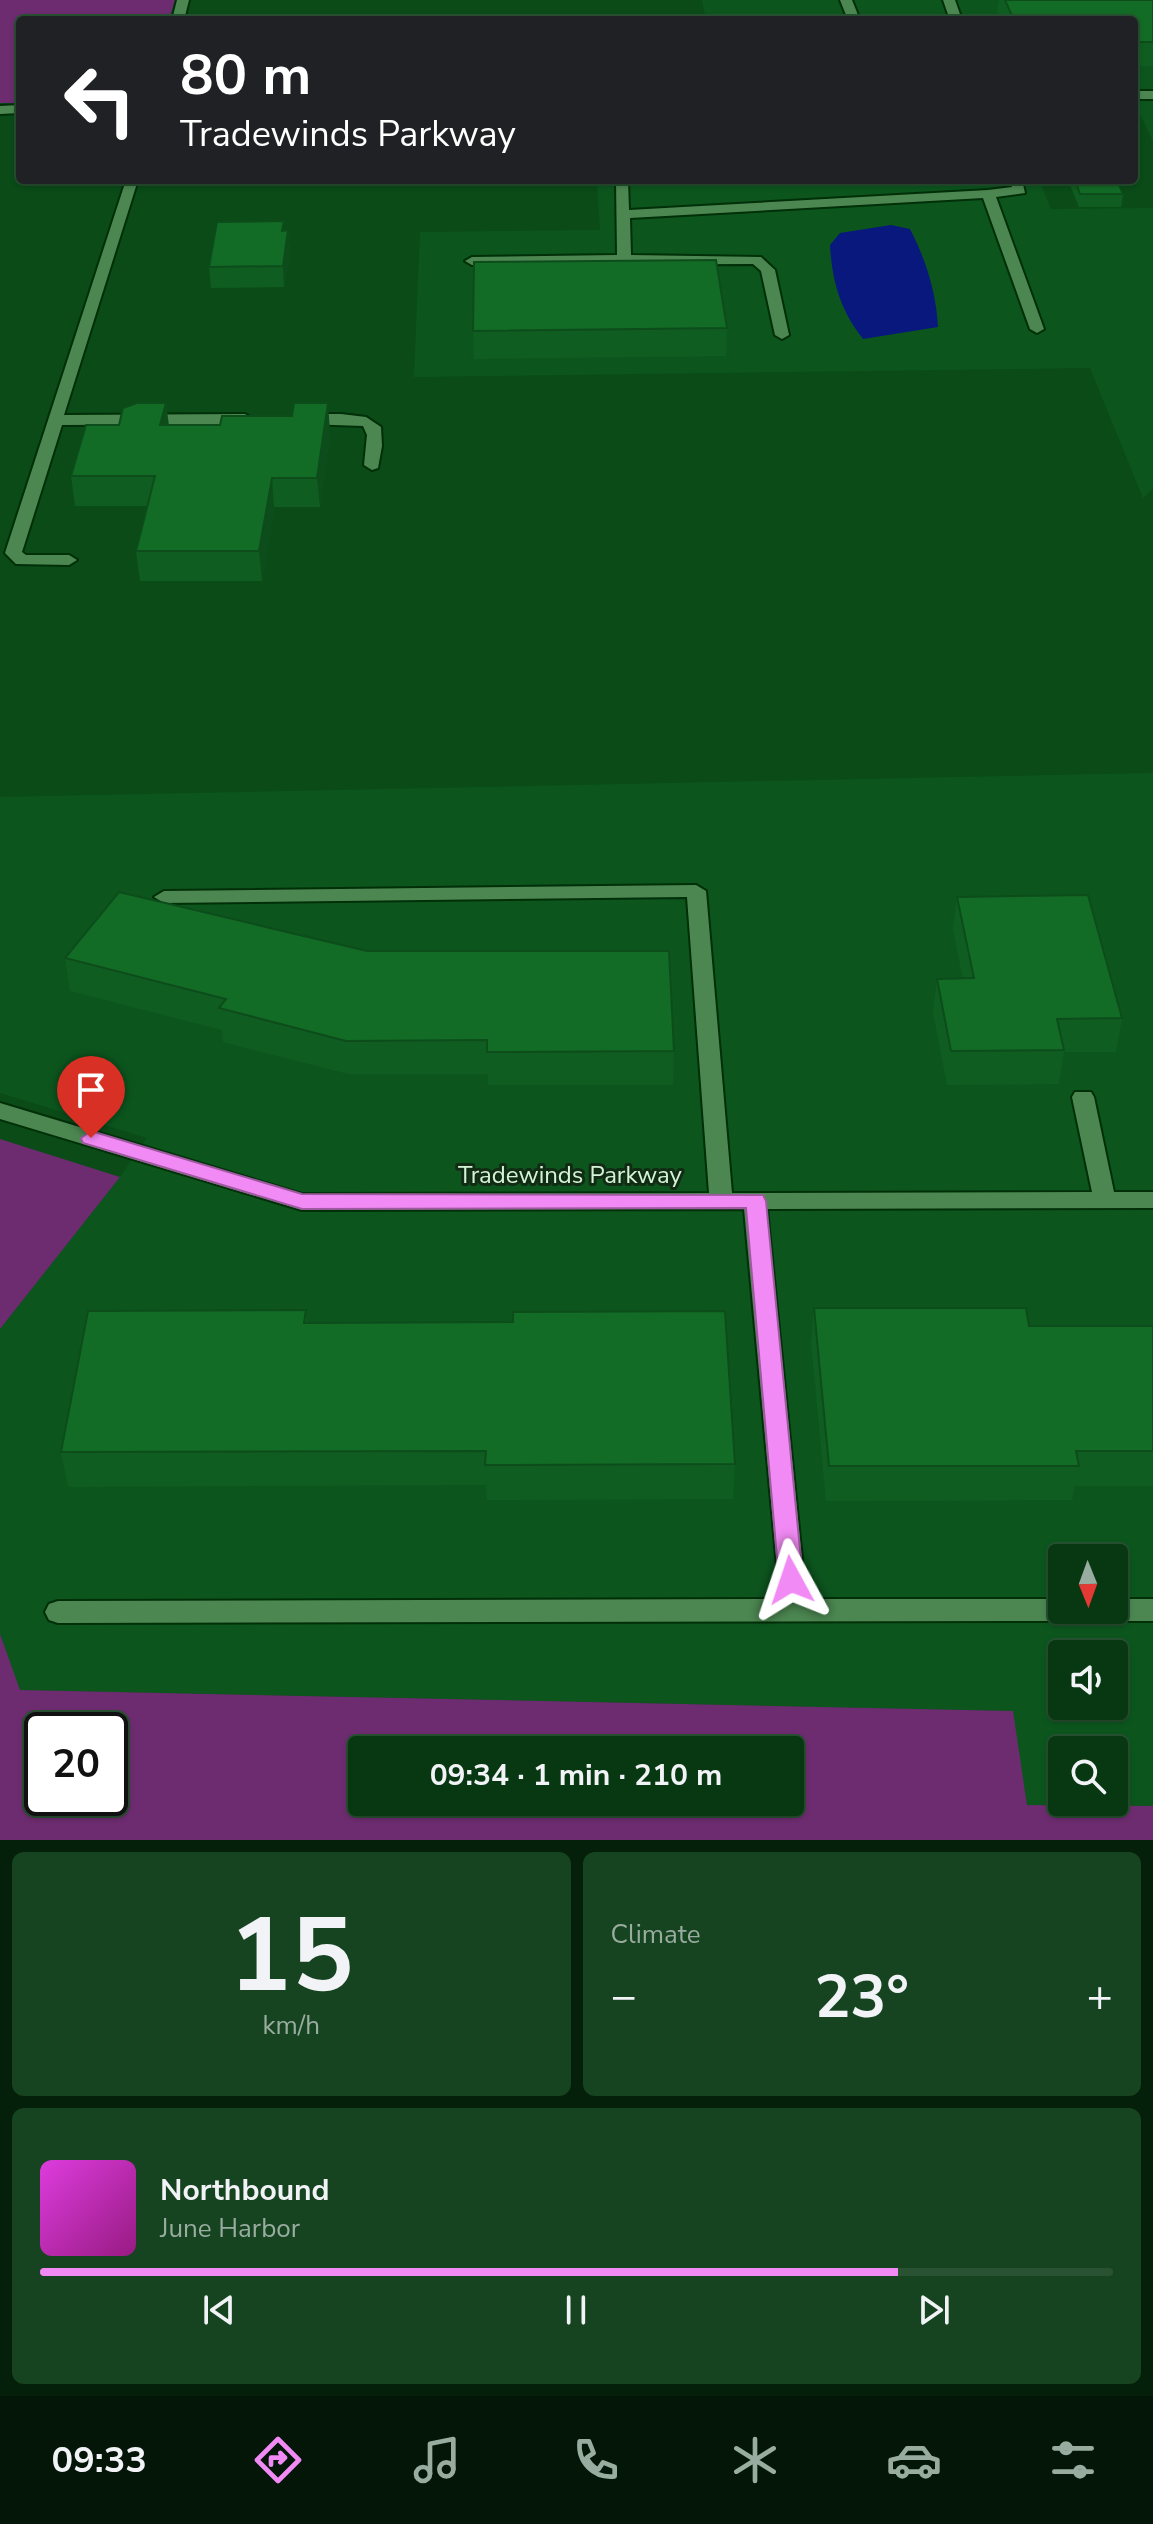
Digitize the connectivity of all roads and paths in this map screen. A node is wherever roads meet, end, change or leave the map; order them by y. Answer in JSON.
{"nodes":[{"id":1,"x":131,"y":184,"type":"edge"},
{"id":2,"x":622,"y":184,"type":"edge"},
{"id":3,"x":1018,"y":184,"type":"edge"},
{"id":4,"x":988,"y":194,"type":"junction"},
{"id":5,"x":624,"y":214,"type":"junction"},
{"id":6,"x":624,"y":259,"type":"junction"},
{"id":7,"x":472,"y":261,"type":"edge"},
{"id":8,"x":1037,"y":329,"type":"dead end"},
{"id":9,"x":782,"y":335,"type":"dead end"},
{"id":10,"x":267,"y":419,"type":"edge"},
{"id":11,"x":293,"y":419,"type":"edge"},
{"id":12,"x":57,"y":420,"type":"junction"},
{"id":13,"x":372,"y":465,"type":"dead end"},
{"id":14,"x":69,"y":560,"type":"dead end"},
{"id":15,"x":164,"y":897,"type":"dead end"},
{"id":16,"x":1083,"y":1097,"type":"dead end"},
{"id":17,"x":0,"y":1111,"type":"edge"},
{"id":18,"x":1153,"y":1200,"type":"edge"},
{"id":19,"x":721,"y":1201,"type":"junction"},
{"id":20,"x":755,"y":1201,"type":"junction"},
{"id":21,"x":1105,"y":1201,"type":"junction"},
{"id":22,"x":794,"y":1610,"type":"junction"},
{"id":23,"x":1048,"y":1610,"type":"edge"},
{"id":24,"x":1128,"y":1610,"type":"edge"},
{"id":25,"x":1153,"y":1610,"type":"edge"},
{"id":26,"x":58,"y":1612,"type":"dead end"}],
"edges":[{"from":1,"to":12,"type":"street"},
{"from":2,"to":5,"type":"street"},
{"from":3,"to":4,"type":"street"},
{"from":4,"to":5,"type":"street"},
{"from":4,"to":8,"type":"street"},
{"from":5,"to":6,"type":"street"},
{"from":6,"to":7,"type":"street"},
{"from":6,"to":9,"type":"street"},
{"from":10,"to":12,"type":"street"},
{"from":11,"to":13,"type":"street"},
{"from":12,"to":14,"type":"street"},
{"from":15,"to":19,"type":"street"},
{"from":16,"to":21,"type":"street"},
{"from":17,"to":19,"type":"street","name":"Tradewinds Parkway"},
{"from":18,"to":21,"type":"street","name":"Tradewinds Parkway"},
{"from":19,"to":20,"type":"street","name":"Tradewinds Parkway"},
{"from":20,"to":21,"type":"street","name":"Tradewinds Parkway"},
{"from":20,"to":22,"type":"street"},
{"from":22,"to":23,"type":"street"},
{"from":22,"to":26,"type":"street"},
{"from":24,"to":25,"type":"street"}]}
